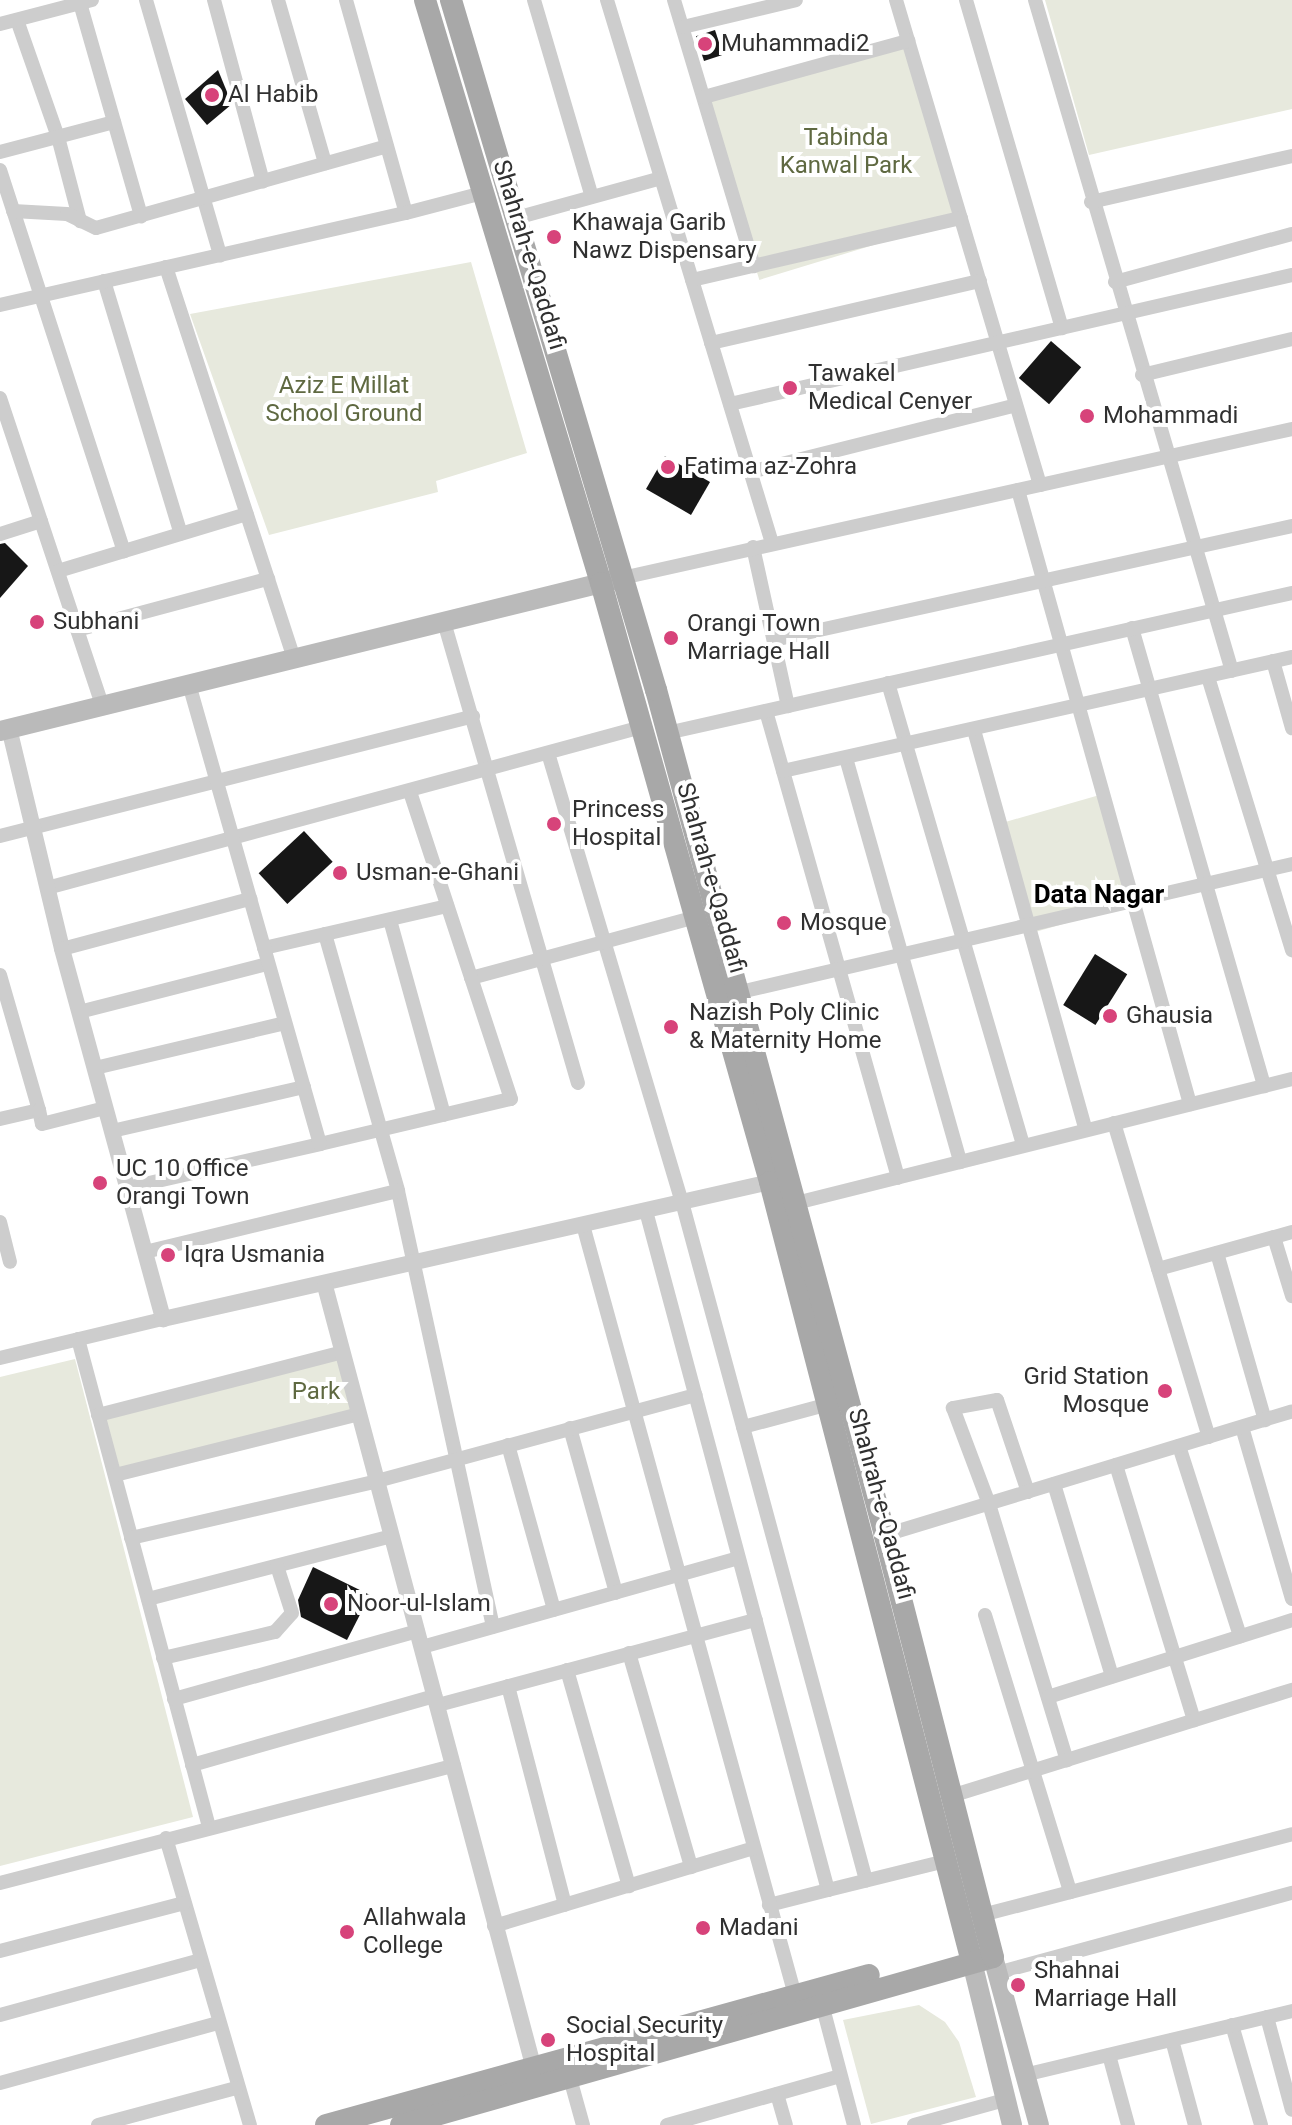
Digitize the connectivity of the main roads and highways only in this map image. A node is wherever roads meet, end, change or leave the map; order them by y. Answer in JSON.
{"nodes":[{"id":1,"x":425,"y":0,"type":"edge"},
{"id":2,"x":451,"y":0,"type":"edge"},
{"id":3,"x":612,"y":581,"type":"junction"},
{"id":4,"x":4,"y":730,"type":"edge"},
{"id":5,"x":984,"y":1957,"type":"junction"},
{"id":6,"x":567,"y":2069,"type":"junction"},
{"id":7,"x":537,"y":2078,"type":"junction"},
{"id":8,"x":337,"y":2124,"type":"edge"},
{"id":9,"x":401,"y":2125,"type":"edge"},
{"id":10,"x":1012,"y":2125,"type":"edge"},
{"id":11,"x":1039,"y":2125,"type":"edge"}],
"edges":[{"from":1,"to":3,"type":"main road","name":"Shahrah-e-Qaddafi"},
{"from":2,"to":3,"type":"main road","name":"Shahrah-e-Qaddafi"},
{"from":3,"to":4,"type":"main road"},
{"from":3,"to":5,"type":"main road","name":"Shahrah-e-Qaddafi"},
{"from":3,"to":5,"type":"main road","name":"Shahrah-e-Qaddafi"},
{"from":5,"to":6,"type":"main road"},
{"from":5,"to":6,"type":"main road"},
{"from":5,"to":10,"type":"main road"},
{"from":5,"to":11,"type":"main road"},
{"from":6,"to":7,"type":"main road"},
{"from":7,"to":8,"type":"main road"},
{"from":7,"to":9,"type":"main road"}]}
